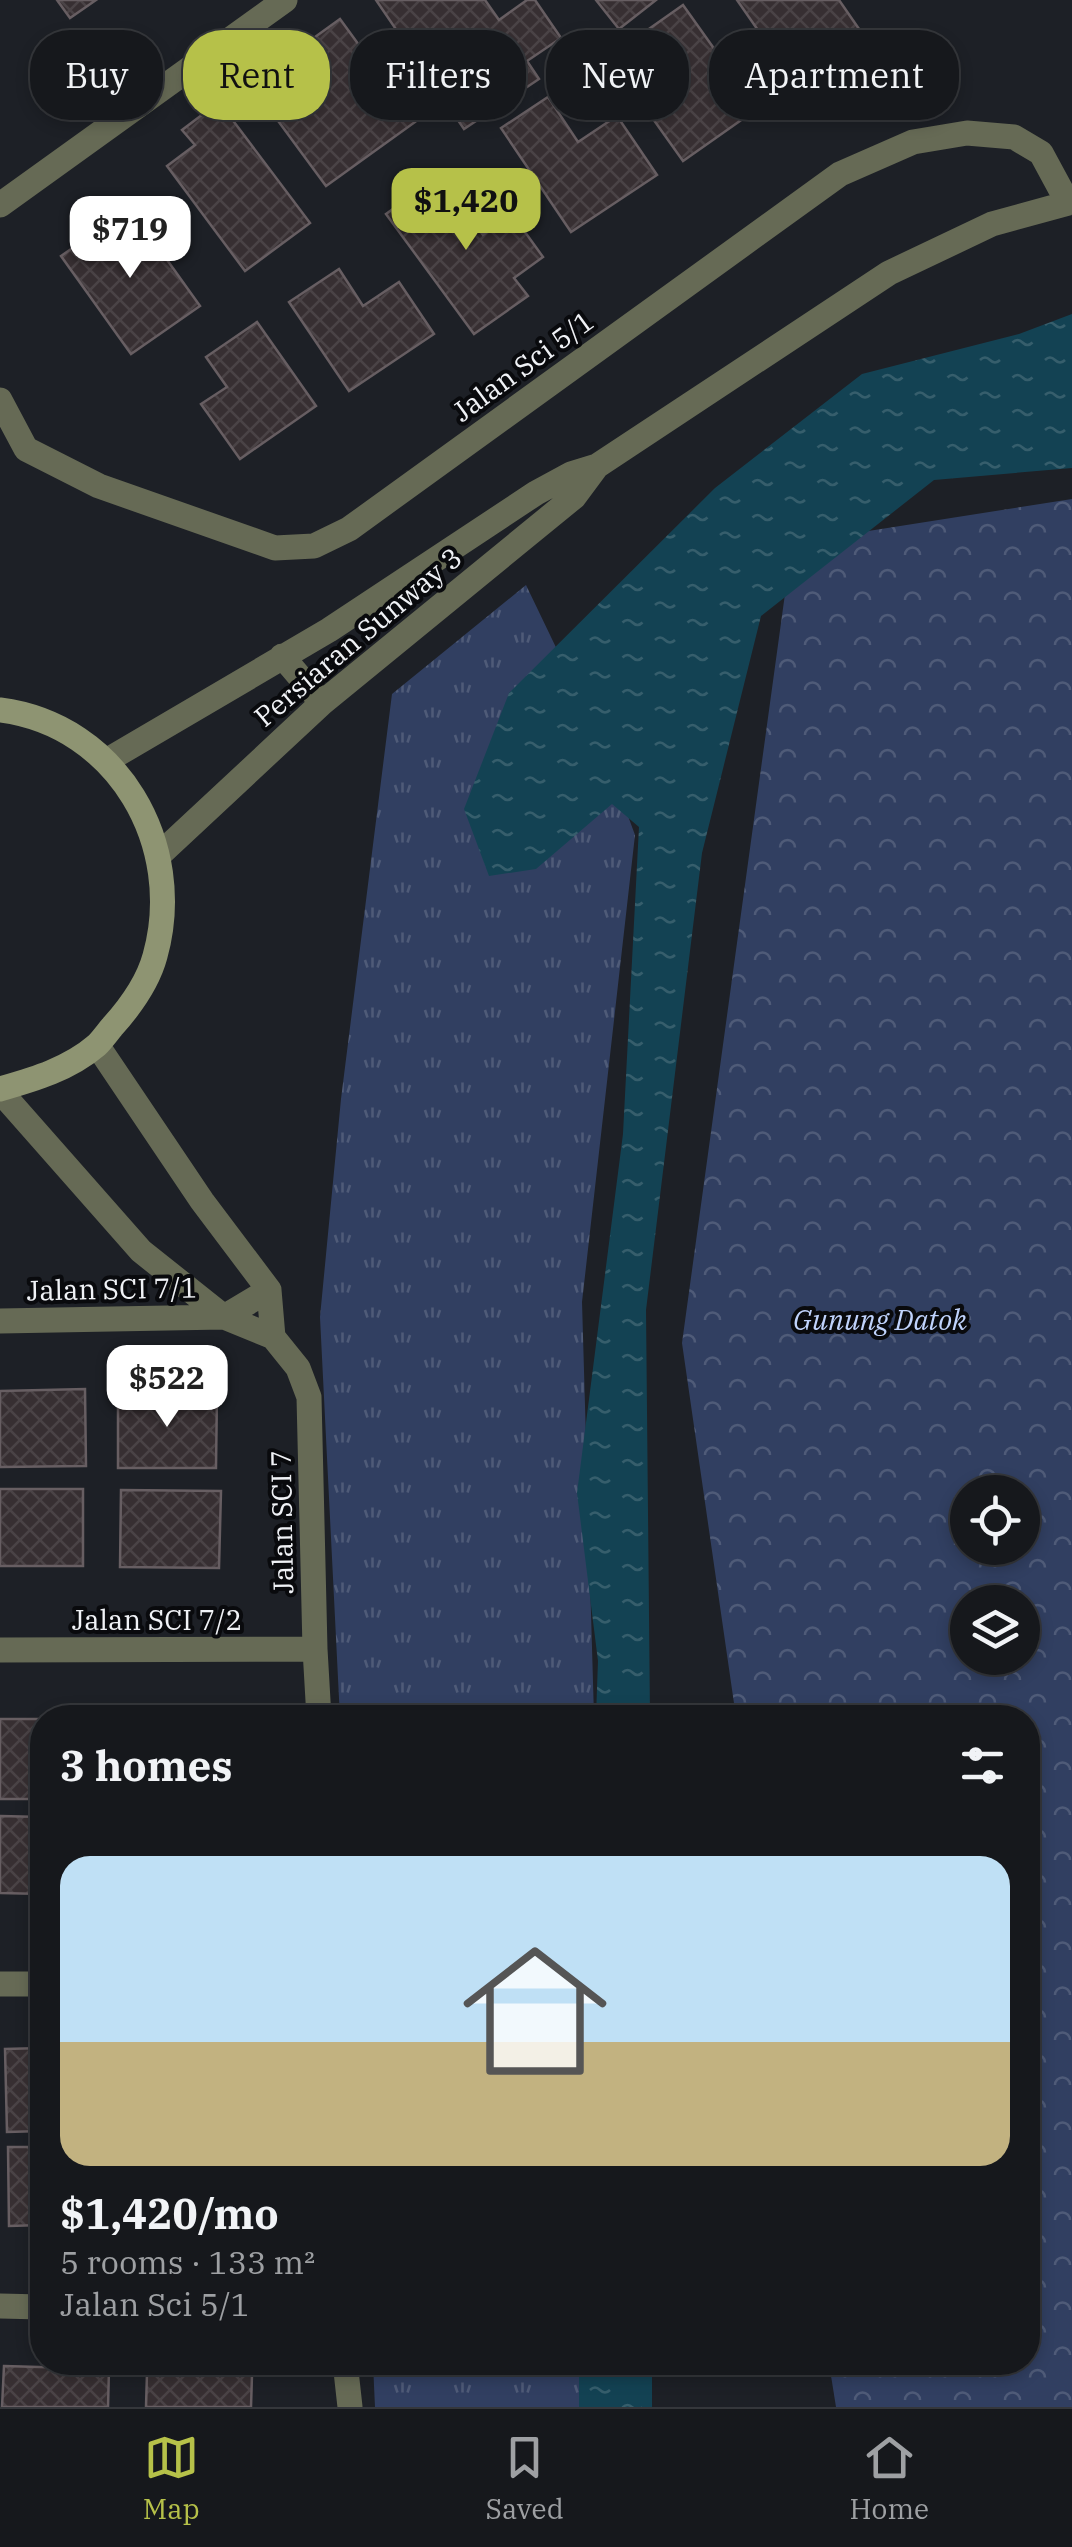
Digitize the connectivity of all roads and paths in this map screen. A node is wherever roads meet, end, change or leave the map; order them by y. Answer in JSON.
{"nodes":[{"id":1,"x":285,"y":0,"type":"edge"},
{"id":2,"x":1070,"y":202,"type":"edge"},
{"id":3,"x":0,"y":205,"type":"edge"},
{"id":4,"x":0,"y":400,"type":"edge"},
{"id":5,"x":597,"y":466,"type":"junction"},
{"id":6,"x":282,"y":656,"type":"junction"},
{"id":7,"x":322,"y":703,"type":"junction"},
{"id":8,"x":0,"y":710,"type":"edge"},
{"id":9,"x":106,"y":762,"type":"junction"},
{"id":10,"x":159,"y":855,"type":"junction"},
{"id":11,"x":97,"y":1045,"type":"junction"},
{"id":12,"x":0,"y":1090,"type":"edge"},
{"id":13,"x":269,"y":1290,"type":"junction"},
{"id":14,"x":224,"y":1317,"type":"junction"},
{"id":15,"x":0,"y":1320,"type":"edge"},
{"id":16,"x":272,"y":1337,"type":"junction"},
{"id":17,"x":314,"y":1649,"type":"junction"},
{"id":18,"x":0,"y":1650,"type":"edge"},
{"id":19,"x":317,"y":1705,"type":"edge"},
{"id":20,"x":0,"y":1984,"type":"edge"},
{"id":21,"x":30,"y":1984,"type":"edge"},
{"id":22,"x":0,"y":2306,"type":"edge"},
{"id":23,"x":30,"y":2306,"type":"edge"},
{"id":24,"x":347,"y":2375,"type":"edge"},
{"id":25,"x":350,"y":2407,"type":"edge"}],
"edges":[{"from":1,"to":3,"type":"street"},
{"from":2,"to":4,"type":"street","name":"Jalan Sci 5/1"},
{"from":2,"to":5,"type":"street","name":"Persiaran Sunway 3"},
{"from":5,"to":6,"type":"street","name":"Persiaran Sunway 3"},
{"from":5,"to":7,"type":"street","name":"Persiaran Sunway 3"},
{"from":6,"to":7,"type":"street"},
{"from":6,"to":9,"type":"street","name":"Persiaran Sunway 3"},
{"from":7,"to":10,"type":"street","name":"Persiaran Sunway 3"},
{"from":8,"to":9,"type":"main road"},
{"from":9,"to":10,"type":"main road"},
{"from":10,"to":11,"type":"main road"},
{"from":11,"to":12,"type":"main road"},
{"from":11,"to":13,"type":"street"},
{"from":12,"to":14,"type":"street"},
{"from":13,"to":14,"type":"street"},
{"from":13,"to":16,"type":"street"},
{"from":14,"to":15,"type":"street","name":"Jalan SCI 7/1"},
{"from":14,"to":16,"type":"street"},
{"from":16,"to":17,"type":"street","name":"Jalan SCI 7"},
{"from":17,"to":18,"type":"street","name":"Jalan SCI 7/2"},
{"from":17,"to":19,"type":"street","name":"Jalan SCI 7"},
{"from":20,"to":21,"type":"street"},
{"from":22,"to":23,"type":"street"},
{"from":24,"to":25,"type":"street"}]}
